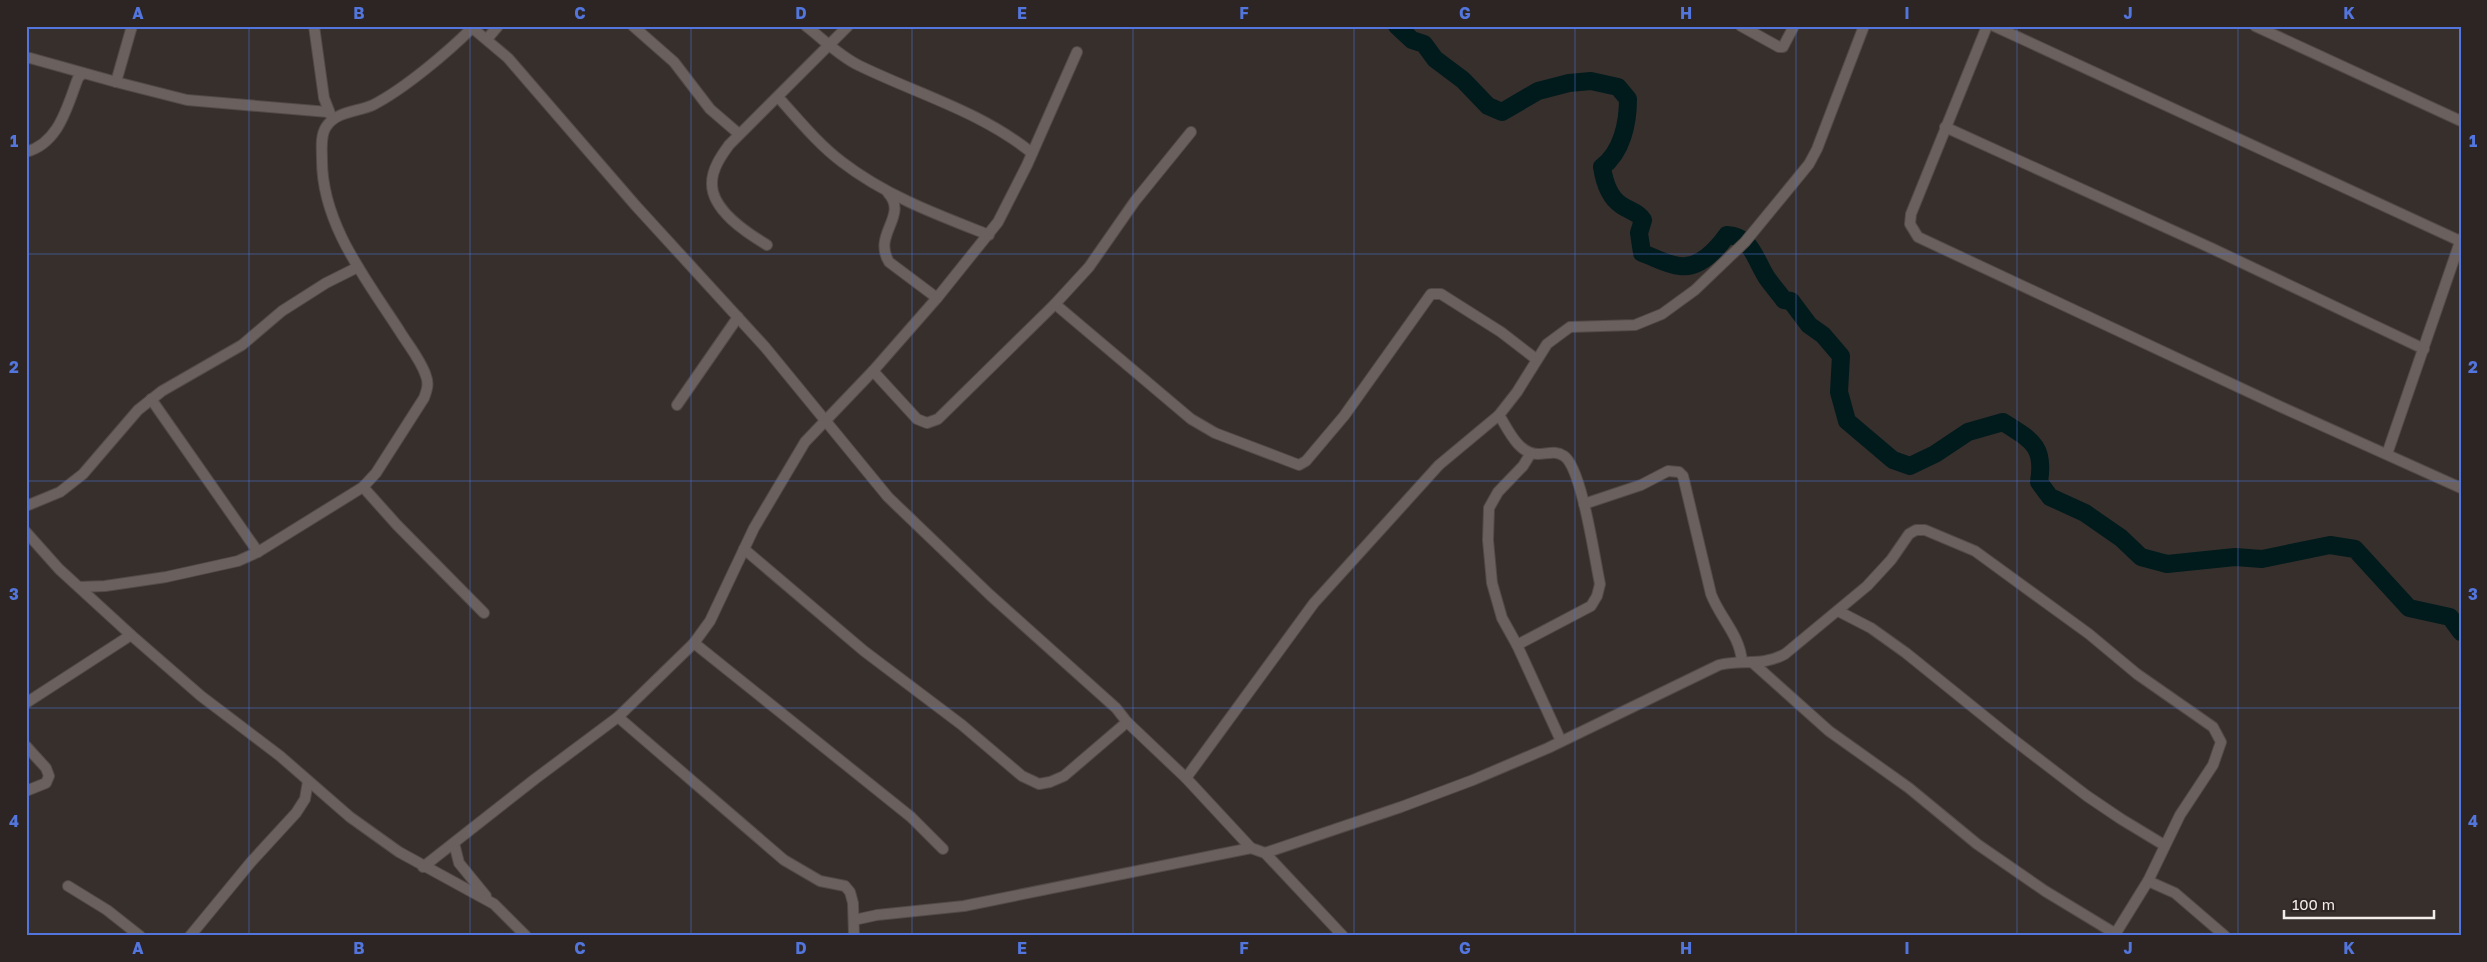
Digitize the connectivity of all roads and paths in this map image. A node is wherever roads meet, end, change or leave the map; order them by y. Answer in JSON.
{"nodes":[{"id":1,"x":132,"y":26,"type":"edge"},
{"id":2,"x":314,"y":26,"type":"edge"},
{"id":3,"x":498,"y":26,"type":"edge"},
{"id":4,"x":633,"y":26,"type":"edge"},
{"id":5,"x":806,"y":26,"type":"edge"},
{"id":6,"x":848,"y":26,"type":"edge"},
{"id":7,"x":1740,"y":26,"type":"edge"},
{"id":8,"x":1794,"y":26,"type":"edge"},
{"id":9,"x":1864,"y":26,"type":"edge"},
{"id":10,"x":1987,"y":26,"type":"edge"},
{"id":11,"x":1994,"y":26,"type":"edge"},
{"id":12,"x":2255,"y":26,"type":"edge"},
{"id":13,"x":471,"y":27,"type":"edge"},
{"id":14,"x":487,"y":39,"type":"junction"},
{"id":15,"x":830,"y":45,"type":"junction"},
{"id":16,"x":1077,"y":52,"type":"dead end"},
{"id":17,"x":30,"y":58,"type":"dead end"},
{"id":18,"x":83,"y":73,"type":"junction"},
{"id":19,"x":116,"y":82,"type":"junction"},
{"id":20,"x":778,"y":97,"type":"junction"},
{"id":21,"x":330,"y":115,"type":"junction"},
{"id":22,"x":2461,"y":121,"type":"edge"},
{"id":23,"x":1945,"y":126,"type":"junction"},
{"id":24,"x":1191,"y":132,"type":"dead end"},
{"id":25,"x":739,"y":134,"type":"junction"},
{"id":26,"x":26,"y":152,"type":"edge"},
{"id":27,"x":1032,"y":153,"type":"junction"},
{"id":28,"x":885,"y":190,"type":"junction"},
{"id":29,"x":989,"y":235,"type":"junction"},
{"id":30,"x":2460,"y":240,"type":"edge"},
{"id":31,"x":768,"y":244,"type":"dead end"},
{"id":32,"x":358,"y":267,"type":"junction"},
{"id":33,"x":937,"y":298,"type":"junction"},
{"id":34,"x":1055,"y":304,"type":"junction"},
{"id":35,"x":738,"y":317,"type":"junction"},
{"id":36,"x":2424,"y":349,"type":"junction"},
{"id":37,"x":1536,"y":359,"type":"junction"},
{"id":38,"x":873,"y":371,"type":"junction"},
{"id":39,"x":151,"y":399,"type":"junction"},
{"id":40,"x":677,"y":405,"type":"dead end"},
{"id":41,"x":1499,"y":415,"type":"junction"},
{"id":42,"x":826,"y":422,"type":"junction"},
{"id":43,"x":1531,"y":453,"type":"junction"},
{"id":44,"x":2387,"y":454,"type":"junction"},
{"id":45,"x":363,"y":487,"type":"junction"},
{"id":46,"x":2461,"y":488,"type":"edge"},
{"id":47,"x":1584,"y":504,"type":"junction"},
{"id":48,"x":26,"y":506,"type":"edge"},
{"id":49,"x":26,"y":532,"type":"edge"},
{"id":50,"x":744,"y":549,"type":"junction"},
{"id":51,"x":258,"y":552,"type":"junction"},
{"id":52,"x":79,"y":587,"type":"junction"},
{"id":53,"x":1838,"y":611,"type":"junction"},
{"id":54,"x":484,"y":612,"type":"dead end"},
{"id":55,"x":131,"y":635,"type":"junction"},
{"id":56,"x":694,"y":643,"type":"junction"},
{"id":57,"x":1517,"y":645,"type":"junction"},
{"id":58,"x":1742,"y":662,"type":"junction"},
{"id":59,"x":1753,"y":663,"type":"junction"},
{"id":60,"x":26,"y":703,"type":"edge"},
{"id":61,"x":618,"y":717,"type":"junction"},
{"id":62,"x":1127,"y":722,"type":"junction"},
{"id":63,"x":1561,"y":741,"type":"junction"},
{"id":64,"x":26,"y":746,"type":"edge"},
{"id":65,"x":1186,"y":778,"type":"junction"},
{"id":66,"x":308,"y":781,"type":"junction"},
{"id":67,"x":26,"y":791,"type":"edge"},
{"id":68,"x":454,"y":843,"type":"junction"},
{"id":69,"x":2164,"y":845,"type":"junction"},
{"id":70,"x":1251,"y":848,"type":"junction"},
{"id":71,"x":943,"y":849,"type":"dead end"},
{"id":72,"x":1265,"y":854,"type":"junction"},
{"id":73,"x":423,"y":867,"type":"junction"},
{"id":74,"x":2148,"y":881,"type":"junction"},
{"id":75,"x":68,"y":886,"type":"dead end"},
{"id":76,"x":494,"y":904,"type":"junction"},
{"id":77,"x":854,"y":920,"type":"junction"},
{"id":78,"x":2115,"y":935,"type":"edge"},
{"id":79,"x":140,"y":936,"type":"edge"},
{"id":80,"x":190,"y":936,"type":"edge"},
{"id":81,"x":526,"y":936,"type":"edge"},
{"id":82,"x":854,"y":936,"type":"edge"},
{"id":83,"x":1343,"y":936,"type":"edge"},
{"id":84,"x":2225,"y":936,"type":"edge"}],
"edges":[{"from":1,"to":19,"type":"street"},
{"from":2,"to":21,"type":"street"},
{"from":3,"to":14,"type":"street"},
{"from":4,"to":25,"type":"street"},
{"from":5,"to":15,"type":"street"},
{"from":6,"to":15,"type":"street"},
{"from":7,"to":8,"type":"street"},
{"from":9,"to":37,"type":"street"},
{"from":10,"to":23,"type":"street"},
{"from":11,"to":30,"type":"street"},
{"from":12,"to":22,"type":"street"},
{"from":13,"to":14,"type":"street"},
{"from":13,"to":21,"type":"street"},
{"from":14,"to":35,"type":"street"},
{"from":15,"to":20,"type":"street"},
{"from":15,"to":27,"type":"street"},
{"from":16,"to":27,"type":"street"},
{"from":17,"to":18,"type":"street"},
{"from":18,"to":19,"type":"street"},
{"from":18,"to":26,"type":"street"},
{"from":19,"to":21,"type":"street"},
{"from":20,"to":25,"type":"street"},
{"from":20,"to":28,"type":"street"},
{"from":21,"to":32,"type":"street"},
{"from":23,"to":36,"type":"street"},
{"from":23,"to":44,"type":"street"},
{"from":24,"to":34,"type":"street"},
{"from":25,"to":31,"type":"street"},
{"from":27,"to":29,"type":"street"},
{"from":28,"to":29,"type":"street"},
{"from":28,"to":33,"type":"street"},
{"from":29,"to":33,"type":"street"},
{"from":30,"to":36,"type":"street"},
{"from":32,"to":39,"type":"street"},
{"from":32,"to":45,"type":"street"},
{"from":33,"to":38,"type":"street"},
{"from":34,"to":37,"type":"street"},
{"from":34,"to":38,"type":"street"},
{"from":35,"to":40,"type":"street"},
{"from":35,"to":42,"type":"street"},
{"from":36,"to":44,"type":"street"},
{"from":37,"to":41,"type":"street"},
{"from":38,"to":42,"type":"street"},
{"from":39,"to":48,"type":"street"},
{"from":39,"to":51,"type":"street"},
{"from":41,"to":43,"type":"street"},
{"from":41,"to":65,"type":"street"},
{"from":42,"to":50,"type":"street"},
{"from":42,"to":62,"type":"street"},
{"from":43,"to":47,"type":"street"},
{"from":43,"to":57,"type":"street"},
{"from":44,"to":46,"type":"street"},
{"from":45,"to":51,"type":"street"},
{"from":45,"to":54,"type":"street"},
{"from":47,"to":57,"type":"street"},
{"from":47,"to":58,"type":"street"},
{"from":49,"to":52,"type":"street"},
{"from":50,"to":56,"type":"street"},
{"from":50,"to":62,"type":"street"},
{"from":51,"to":52,"type":"street"},
{"from":52,"to":55,"type":"street"},
{"from":53,"to":59,"type":"street"},
{"from":53,"to":69,"type":"street"},
{"from":53,"to":69,"type":"street"},
{"from":55,"to":60,"type":"street"},
{"from":55,"to":66,"type":"street"},
{"from":56,"to":61,"type":"street"},
{"from":56,"to":71,"type":"street"},
{"from":57,"to":63,"type":"street"},
{"from":58,"to":59,"type":"street"},
{"from":58,"to":63,"type":"street"},
{"from":59,"to":78,"type":"street"},
{"from":61,"to":68,"type":"street"},
{"from":61,"to":77,"type":"street"},
{"from":62,"to":65,"type":"street"},
{"from":63,"to":72,"type":"street"},
{"from":64,"to":67,"type":"street"},
{"from":65,"to":70,"type":"street"},
{"from":66,"to":73,"type":"street"},
{"from":66,"to":80,"type":"street"},
{"from":68,"to":73,"type":"street"},
{"from":68,"to":76,"type":"street"},
{"from":69,"to":74,"type":"street"},
{"from":70,"to":72,"type":"street"},
{"from":70,"to":77,"type":"street"},
{"from":72,"to":83,"type":"street"},
{"from":73,"to":76,"type":"street"},
{"from":74,"to":78,"type":"street"},
{"from":74,"to":84,"type":"street"},
{"from":75,"to":79,"type":"street"},
{"from":76,"to":81,"type":"street"},
{"from":77,"to":82,"type":"street"}]}
